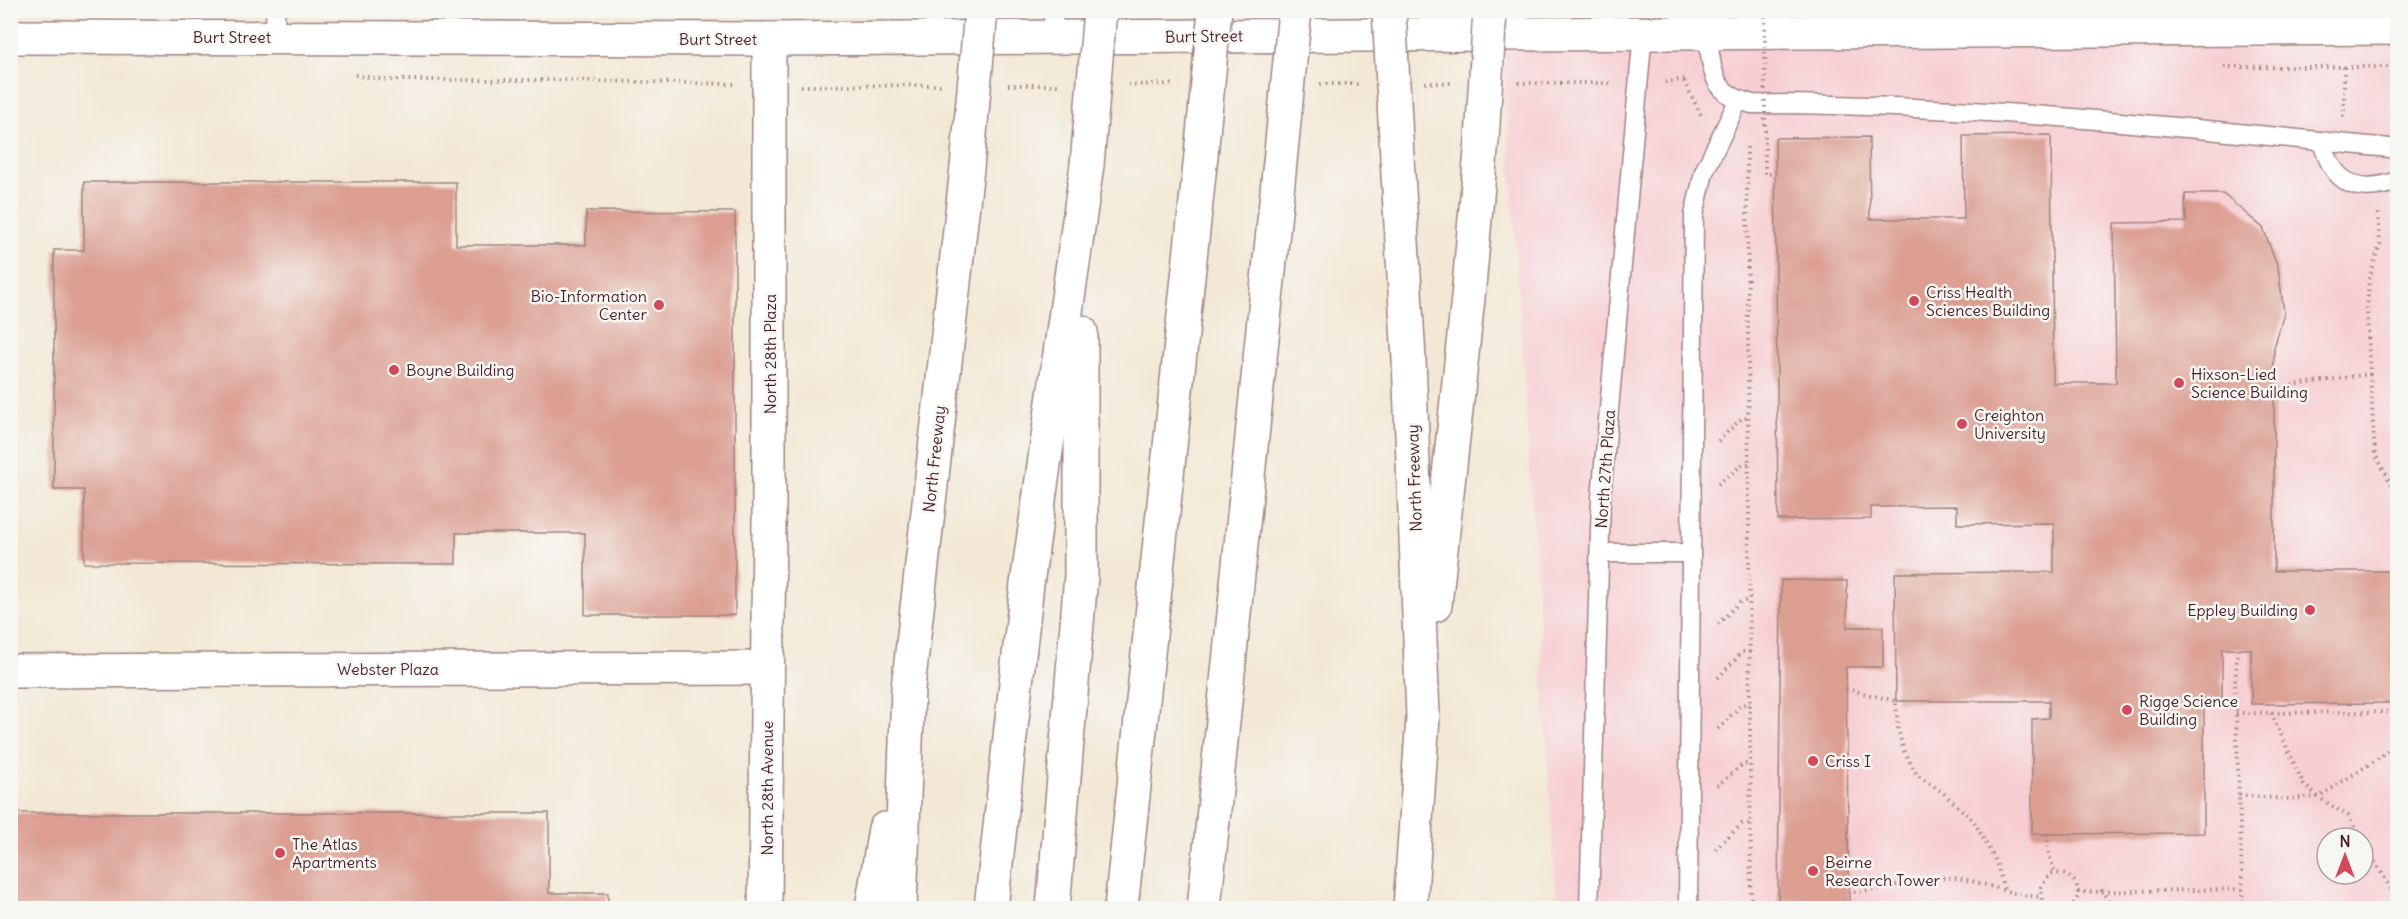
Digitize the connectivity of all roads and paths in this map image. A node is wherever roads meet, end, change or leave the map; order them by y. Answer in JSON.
{"nodes":[{"id":1,"x":981,"y":10,"type":"edge"},
{"id":2,"x":1100,"y":10,"type":"edge"},
{"id":3,"x":1215,"y":10,"type":"edge"},
{"id":4,"x":1295,"y":10,"type":"edge"},
{"id":5,"x":1389,"y":10,"type":"edge"},
{"id":6,"x":1490,"y":10,"type":"edge"},
{"id":7,"x":1765,"y":10,"type":"edge"},
{"id":8,"x":276,"y":23,"type":"edge"},
{"id":9,"x":1053,"y":24,"type":"edge"},
{"id":10,"x":2397,"y":28,"type":"edge"},
{"id":11,"x":1643,"y":32,"type":"junction"},
{"id":12,"x":1707,"y":32,"type":"junction"},
{"id":13,"x":10,"y":37,"type":"edge"},
{"id":14,"x":769,"y":39,"type":"junction"},
{"id":15,"x":2344,"y":67,"type":"dead end"},
{"id":16,"x":1684,"y":81,"type":"dead end"},
{"id":17,"x":1738,"y":101,"type":"junction"},
{"id":18,"x":2344,"y":120,"type":"dead end"},
{"id":19,"x":1724,"y":126,"type":"junction"},
{"id":20,"x":2322,"y":141,"type":"junction"},
{"id":21,"x":2397,"y":149,"type":"edge"},
{"id":22,"x":1775,"y":174,"type":"dead end"},
{"id":23,"x":2397,"y":181,"type":"edge"},
{"id":24,"x":2378,"y":211,"type":"dead end"},
{"id":25,"x":1081,"y":219,"type":"junction"},
{"id":26,"x":2370,"y":374,"type":"junction"},
{"id":27,"x":2274,"y":388,"type":"dead end"},
{"id":28,"x":1742,"y":418,"type":"dead end"},
{"id":29,"x":1749,"y":418,"type":"junction"},
{"id":30,"x":1743,"y":464,"type":"dead end"},
{"id":31,"x":1749,"y":464,"type":"junction"},
{"id":32,"x":2397,"y":496,"type":"edge"},
{"id":33,"x":1600,"y":553,"type":"junction"},
{"id":34,"x":1691,"y":553,"type":"junction"},
{"id":35,"x":1741,"y":601,"type":"dead end"},
{"id":36,"x":1749,"y":601,"type":"junction"},
{"id":37,"x":2238,"y":649,"type":"dead end"},
{"id":38,"x":1742,"y":652,"type":"dead end"},
{"id":39,"x":1750,"y":652,"type":"junction"},
{"id":40,"x":766,"y":668,"type":"junction"},
{"id":41,"x":10,"y":671,"type":"edge"},
{"id":42,"x":908,"y":688,"type":"junction"},
{"id":43,"x":1846,"y":689,"type":"dead end"},
{"id":44,"x":1742,"y":704,"type":"dead end"},
{"id":45,"x":1750,"y":704,"type":"junction"},
{"id":46,"x":2397,"y":712,"type":"edge"},
{"id":47,"x":2236,"y":713,"type":"junction"},
{"id":48,"x":2271,"y":713,"type":"junction"},
{"id":49,"x":1423,"y":717,"type":"junction"},
{"id":50,"x":2397,"y":742,"type":"edge"},
{"id":51,"x":1743,"y":764,"type":"dead end"},
{"id":52,"x":1750,"y":764,"type":"junction"},
{"id":53,"x":2239,"y":795,"type":"junction"},
{"id":54,"x":2318,"y":797,"type":"junction"},
{"id":55,"x":1742,"y":824,"type":"dead end"},
{"id":56,"x":1750,"y":824,"type":"junction"},
{"id":57,"x":2354,"y":826,"type":"edge"},
{"id":58,"x":2047,"y":834,"type":"dead end"},
{"id":59,"x":2375,"y":863,"type":"edge"},
{"id":60,"x":2055,"y":873,"type":"junction"},
{"id":61,"x":2004,"y":889,"type":"junction"},
{"id":62,"x":2242,"y":889,"type":"junction"},
{"id":63,"x":2101,"y":890,"type":"junction"},
{"id":64,"x":1854,"y":892,"type":"dead end"},
{"id":65,"x":2078,"y":892,"type":"junction"},
{"id":66,"x":2041,"y":896,"type":"junction"},
{"id":67,"x":2397,"y":901,"type":"edge"},
{"id":68,"x":2047,"y":908,"type":"edge"},
{"id":69,"x":765,"y":909,"type":"edge"},
{"id":70,"x":872,"y":909,"type":"edge"},
{"id":71,"x":900,"y":909,"type":"edge"},
{"id":72,"x":991,"y":909,"type":"edge"},
{"id":73,"x":1053,"y":909,"type":"edge"},
{"id":74,"x":1121,"y":909,"type":"edge"},
{"id":75,"x":1204,"y":909,"type":"edge"},
{"id":76,"x":1410,"y":909,"type":"edge"},
{"id":77,"x":1588,"y":909,"type":"edge"},
{"id":78,"x":1688,"y":909,"type":"edge"},
{"id":79,"x":1751,"y":909,"type":"edge"},
{"id":80,"x":2069,"y":909,"type":"edge"},
{"id":81,"x":2114,"y":909,"type":"edge"},
{"id":82,"x":2242,"y":909,"type":"edge"}],
"edges":[{"from":1,"to":42,"type":"main road","name":"North Freeway","bridge":true},
{"from":2,"to":25,"type":"main road","bridge":true},
{"from":3,"to":74,"type":"main road","bridge":true},
{"from":4,"to":75,"type":"main road","bridge":true},
{"from":5,"to":49,"type":"main road","name":"North Freeway","bridge":true},
{"from":6,"to":49,"type":"main road","bridge":true},
{"from":7,"to":22,"type":"path","bridge":true},
{"from":8,"to":13,"type":"main road","name":"Burt Street"},
{"from":8,"to":14,"type":"main road","name":"Burt Street"},
{"from":9,"to":11,"type":"main road","name":"Burt Street"},
{"from":9,"to":14,"type":"main road","name":"Burt Street"},
{"from":10,"to":12,"type":"main road","name":"Burt Street"},
{"from":11,"to":12,"type":"main road","name":"Burt Street"},
{"from":11,"to":33,"type":"lane","name":"North 27th Plaza"},
{"from":12,"to":17,"type":"lane"},
{"from":14,"to":40,"type":"main road","name":"North 28th Plaza"},
{"from":15,"to":18,"type":"path"},
{"from":16,"to":19,"type":"path"},
{"from":17,"to":19,"type":"lane"},
{"from":17,"to":20,"type":"lane"},
{"from":19,"to":29,"type":"path"},
{"from":19,"to":34,"type":"lane"},
{"from":20,"to":21,"type":"lane"},
{"from":20,"to":23,"type":"lane"},
{"from":24,"to":26,"type":"path"},
{"from":25,"to":72,"type":"main road"},
{"from":25,"to":73,"type":"main road"},
{"from":26,"to":27,"type":"path"},
{"from":26,"to":32,"type":"path"},
{"from":28,"to":29,"type":"path"},
{"from":29,"to":31,"type":"path"},
{"from":30,"to":31,"type":"path"},
{"from":31,"to":36,"type":"path"},
{"from":33,"to":34,"type":"lane"},
{"from":33,"to":77,"type":"lane","name":"North 27th Plaza"},
{"from":34,"to":78,"type":"lane"},
{"from":35,"to":36,"type":"path"},
{"from":36,"to":39,"type":"path"},
{"from":37,"to":47,"type":"path"},
{"from":38,"to":39,"type":"path"},
{"from":39,"to":45,"type":"path"},
{"from":40,"to":41,"type":"main road","name":"Webster Plaza"},
{"from":40,"to":69,"type":"main road","name":"North 28th Avenue"},
{"from":42,"to":70,"type":"main road"},
{"from":42,"to":71,"type":"main road","name":"North Freeway"},
{"from":43,"to":61,"type":"path"},
{"from":44,"to":45,"type":"path"},
{"from":45,"to":52,"type":"path"},
{"from":46,"to":48,"type":"path"},
{"from":47,"to":48,"type":"path"},
{"from":47,"to":53,"type":"path"},
{"from":48,"to":54,"type":"path"},
{"from":49,"to":76,"type":"main road","name":"North Freeway"},
{"from":50,"to":54,"type":"path"},
{"from":51,"to":52,"type":"path"},
{"from":52,"to":56,"type":"path"},
{"from":53,"to":54,"type":"path"},
{"from":53,"to":62,"type":"path"},
{"from":54,"to":57,"type":"path"},
{"from":55,"to":56,"type":"path"},
{"from":56,"to":79,"type":"path"},
{"from":58,"to":60,"type":"path"},
{"from":59,"to":67,"type":"path"},
{"from":60,"to":65,"type":"path"},
{"from":60,"to":66,"type":"path"},
{"from":61,"to":64,"type":"path"},
{"from":61,"to":66,"type":"path"},
{"from":62,"to":63,"type":"path"},
{"from":62,"to":82,"type":"path"},
{"from":63,"to":65,"type":"path"},
{"from":63,"to":81,"type":"path"},
{"from":65,"to":80,"type":"path"},
{"from":66,"to":68,"type":"path"}]}
